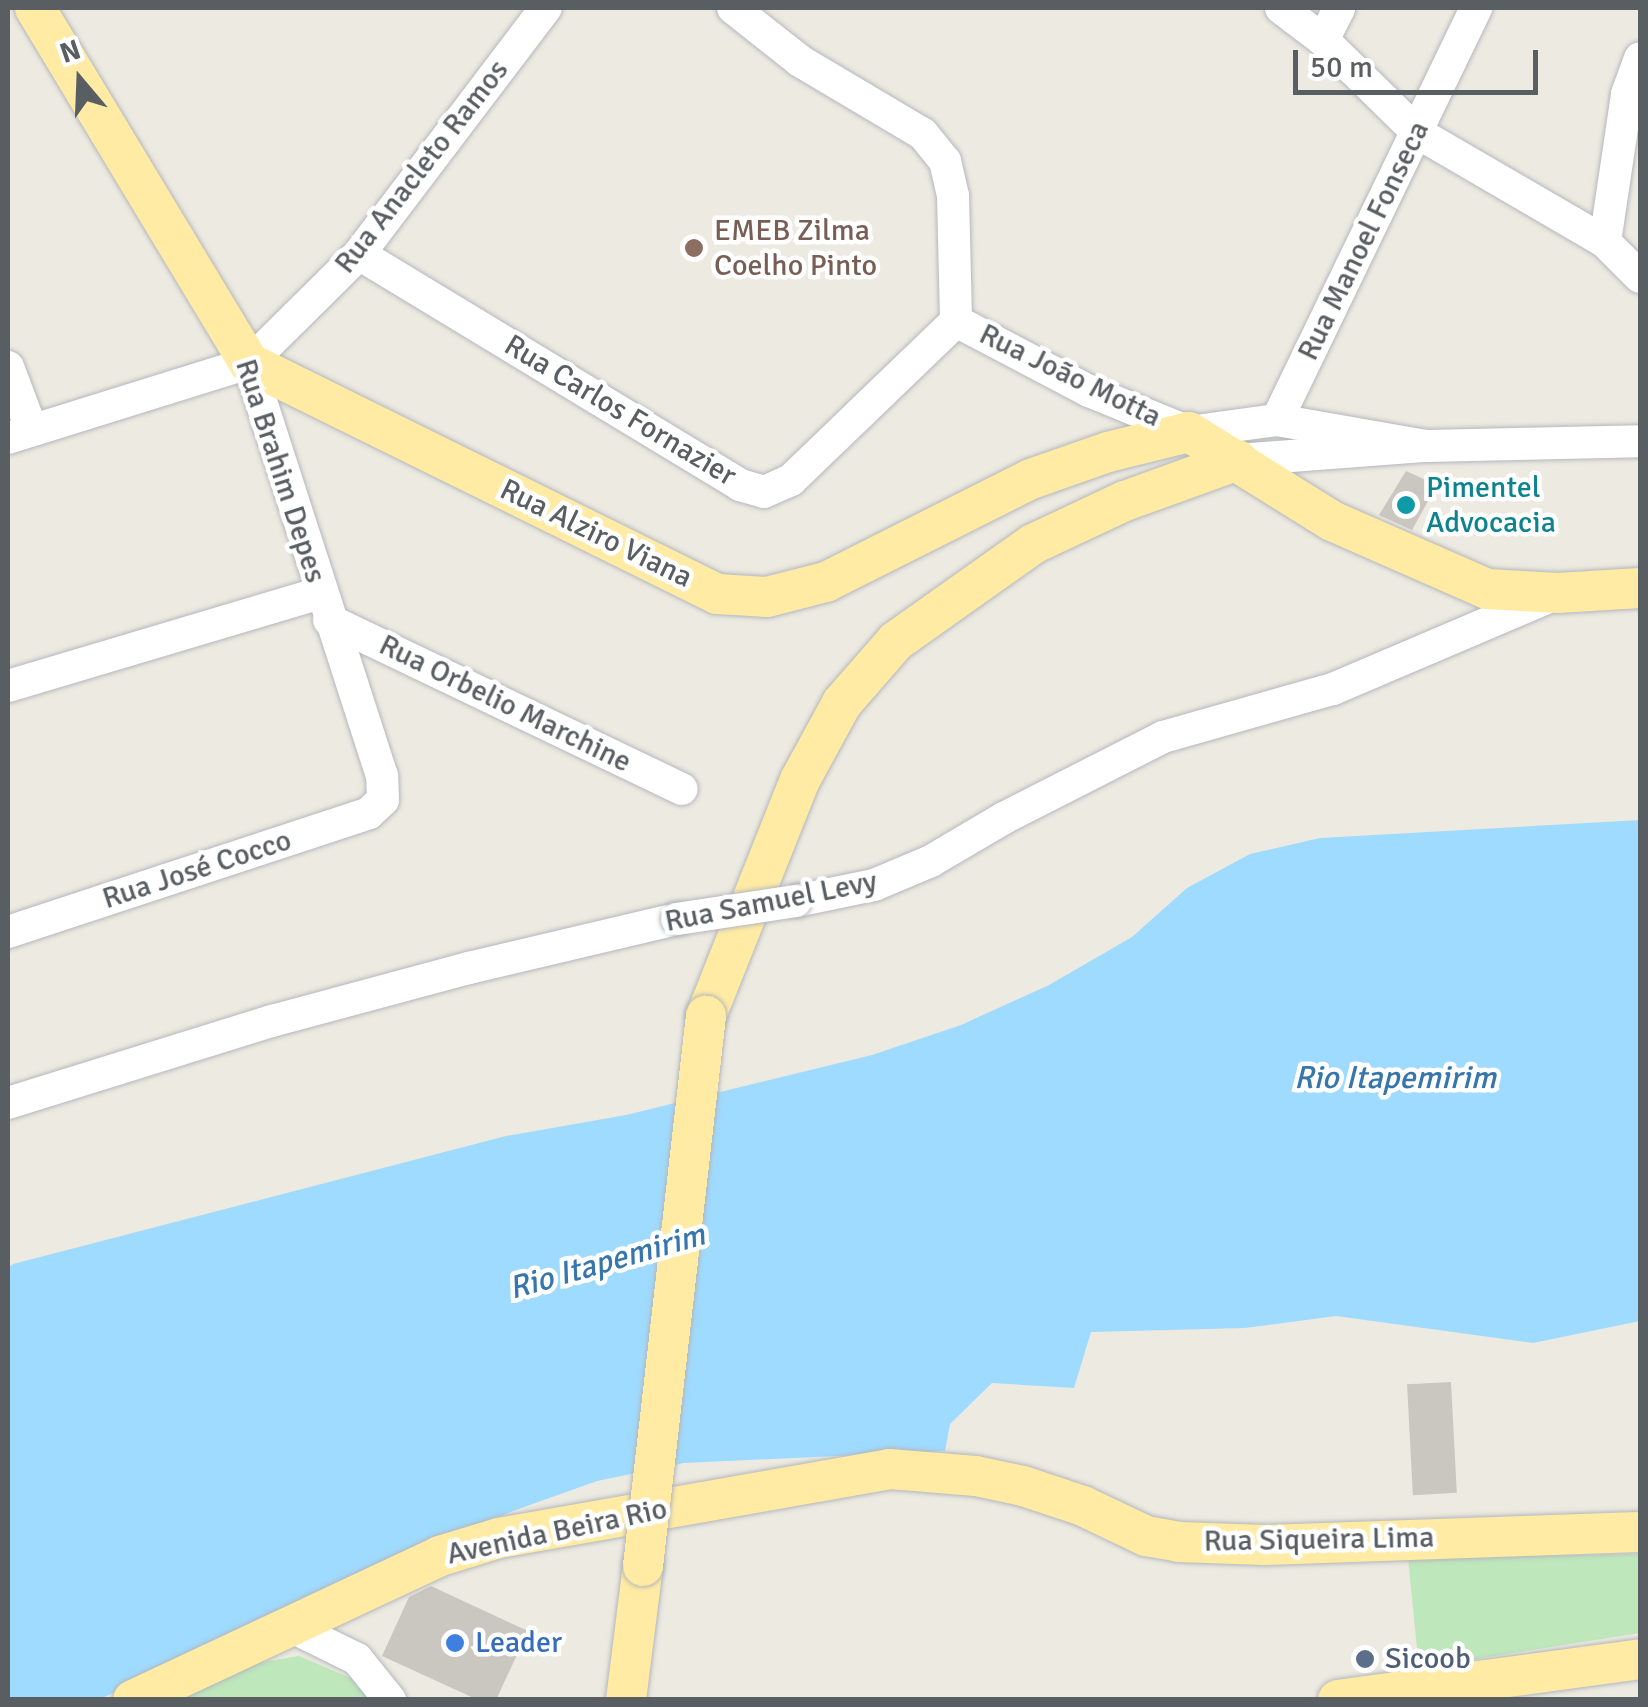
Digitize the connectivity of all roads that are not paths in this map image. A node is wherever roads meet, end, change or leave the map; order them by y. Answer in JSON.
{"nodes":[{"id":1,"x":35,"y":8,"type":"edge"},
{"id":2,"x":546,"y":8,"type":"edge"},
{"id":3,"x":733,"y":8,"type":"edge"},
{"id":4,"x":1280,"y":8,"type":"edge"},
{"id":5,"x":1340,"y":8,"type":"edge"},
{"id":6,"x":1476,"y":8,"type":"edge"},
{"id":7,"x":1323,"y":40,"type":"junction"},
{"id":8,"x":1640,"y":58,"type":"edge"},
{"id":9,"x":1418,"y":134,"type":"junction"},
{"id":10,"x":1605,"y":242,"type":"junction"},
{"id":11,"x":359,"y":254,"type":"junction"},
{"id":12,"x":1640,"y":277,"type":"edge"},
{"id":13,"x":956,"y":322,"type":"junction"},
{"id":14,"x":249,"y":363,"type":"junction"},
{"id":15,"x":8,"y":367,"type":"edge"},
{"id":16,"x":1277,"y":420,"type":"junction"},
{"id":17,"x":1188,"y":432,"type":"junction"},
{"id":18,"x":20,"y":433,"type":"edge"},
{"id":19,"x":1640,"y":440,"type":"edge"},
{"id":20,"x":1426,"y":446,"type":"junction"},
{"id":21,"x":1238,"y":460,"type":"junction"},
{"id":22,"x":1640,"y":588,"type":"edge"},
{"id":23,"x":1558,"y":593,"type":"junction"},
{"id":24,"x":325,"y":606,"type":"junction"},
{"id":25,"x":8,"y":686,"type":"edge"},
{"id":26,"x":682,"y":789,"type":"dead end"},
{"id":27,"x":383,"y":800,"type":"joint"},
{"id":28,"x":8,"y":932,"type":"edge"},
{"id":29,"x":8,"y":1104,"type":"edge"},
{"id":30,"x":889,"y":1469,"type":"joint"},
{"id":31,"x":1640,"y":1532,"type":"edge"},
{"id":32,"x":294,"y":1628,"type":"junction"},
{"id":33,"x":1640,"y":1659,"type":"edge"},
{"id":34,"x":133,"y":1700,"type":"edge"},
{"id":35,"x":390,"y":1700,"type":"edge"},
{"id":36,"x":626,"y":1700,"type":"edge"},
{"id":37,"x":1338,"y":1700,"type":"edge"}],
"edges":[{"from":1,"to":14,"type":"main road","name":"Rua Brahim Depes"},
{"from":2,"to":11,"type":"street","name":"Rua Anacleto Ramos"},
{"from":3,"to":13,"type":"street","name":"Rua João Motta"},
{"from":4,"to":7,"type":"street"},
{"from":5,"to":7,"type":"street"},
{"from":6,"to":9,"type":"street","name":"Rua Manoel Fonseca"},
{"from":7,"to":9,"type":"street"},
{"from":8,"to":10,"type":"street"},
{"from":9,"to":10,"type":"street"},
{"from":9,"to":16,"type":"street","name":"Rua Manoel Fonseca"},
{"from":10,"to":12,"type":"street"},
{"from":11,"to":13,"type":"street","name":"Rua Carlos Fornazier"},
{"from":11,"to":14,"type":"street","name":"Rua Anacleto Ramos"},
{"from":13,"to":17,"type":"street","name":"Rua João Motta"},
{"from":14,"to":17,"type":"main road","name":"Rua Alziro Viana"},
{"from":14,"to":18,"type":"street"},
{"from":14,"to":24,"type":"street","name":"Rua Brahim Depes"},
{"from":15,"to":18,"type":"street"},
{"from":16,"to":17,"type":"street"},
{"from":16,"to":20,"type":"street"},
{"from":17,"to":21,"type":"main road"},
{"from":19,"to":20,"type":"street"},
{"from":20,"to":21,"type":"street"},
{"from":21,"to":23,"type":"main road"},
{"from":21,"to":36,"type":"main road","bridge":true},
{"from":22,"to":23,"type":"main road"},
{"from":23,"to":29,"type":"street","name":"Rua Samuel Levy","bridge":true},
{"from":24,"to":25,"type":"street"},
{"from":24,"to":26,"type":"street","name":"Rua Orbelio Marchine"},
{"from":24,"to":27,"type":"street","name":"Rua Brahim Depes"},
{"from":27,"to":28,"type":"street","name":"Rua José Cocco"},
{"from":30,"to":31,"type":"main road","name":"Rua Siqueira Lima"},
{"from":30,"to":32,"type":"main road","name":"Avenida Beira Rio"},
{"from":32,"to":34,"type":"main road","name":"Avenida Beira Rio"},
{"from":32,"to":35,"type":"street"},
{"from":33,"to":37,"type":"main road"}]}
